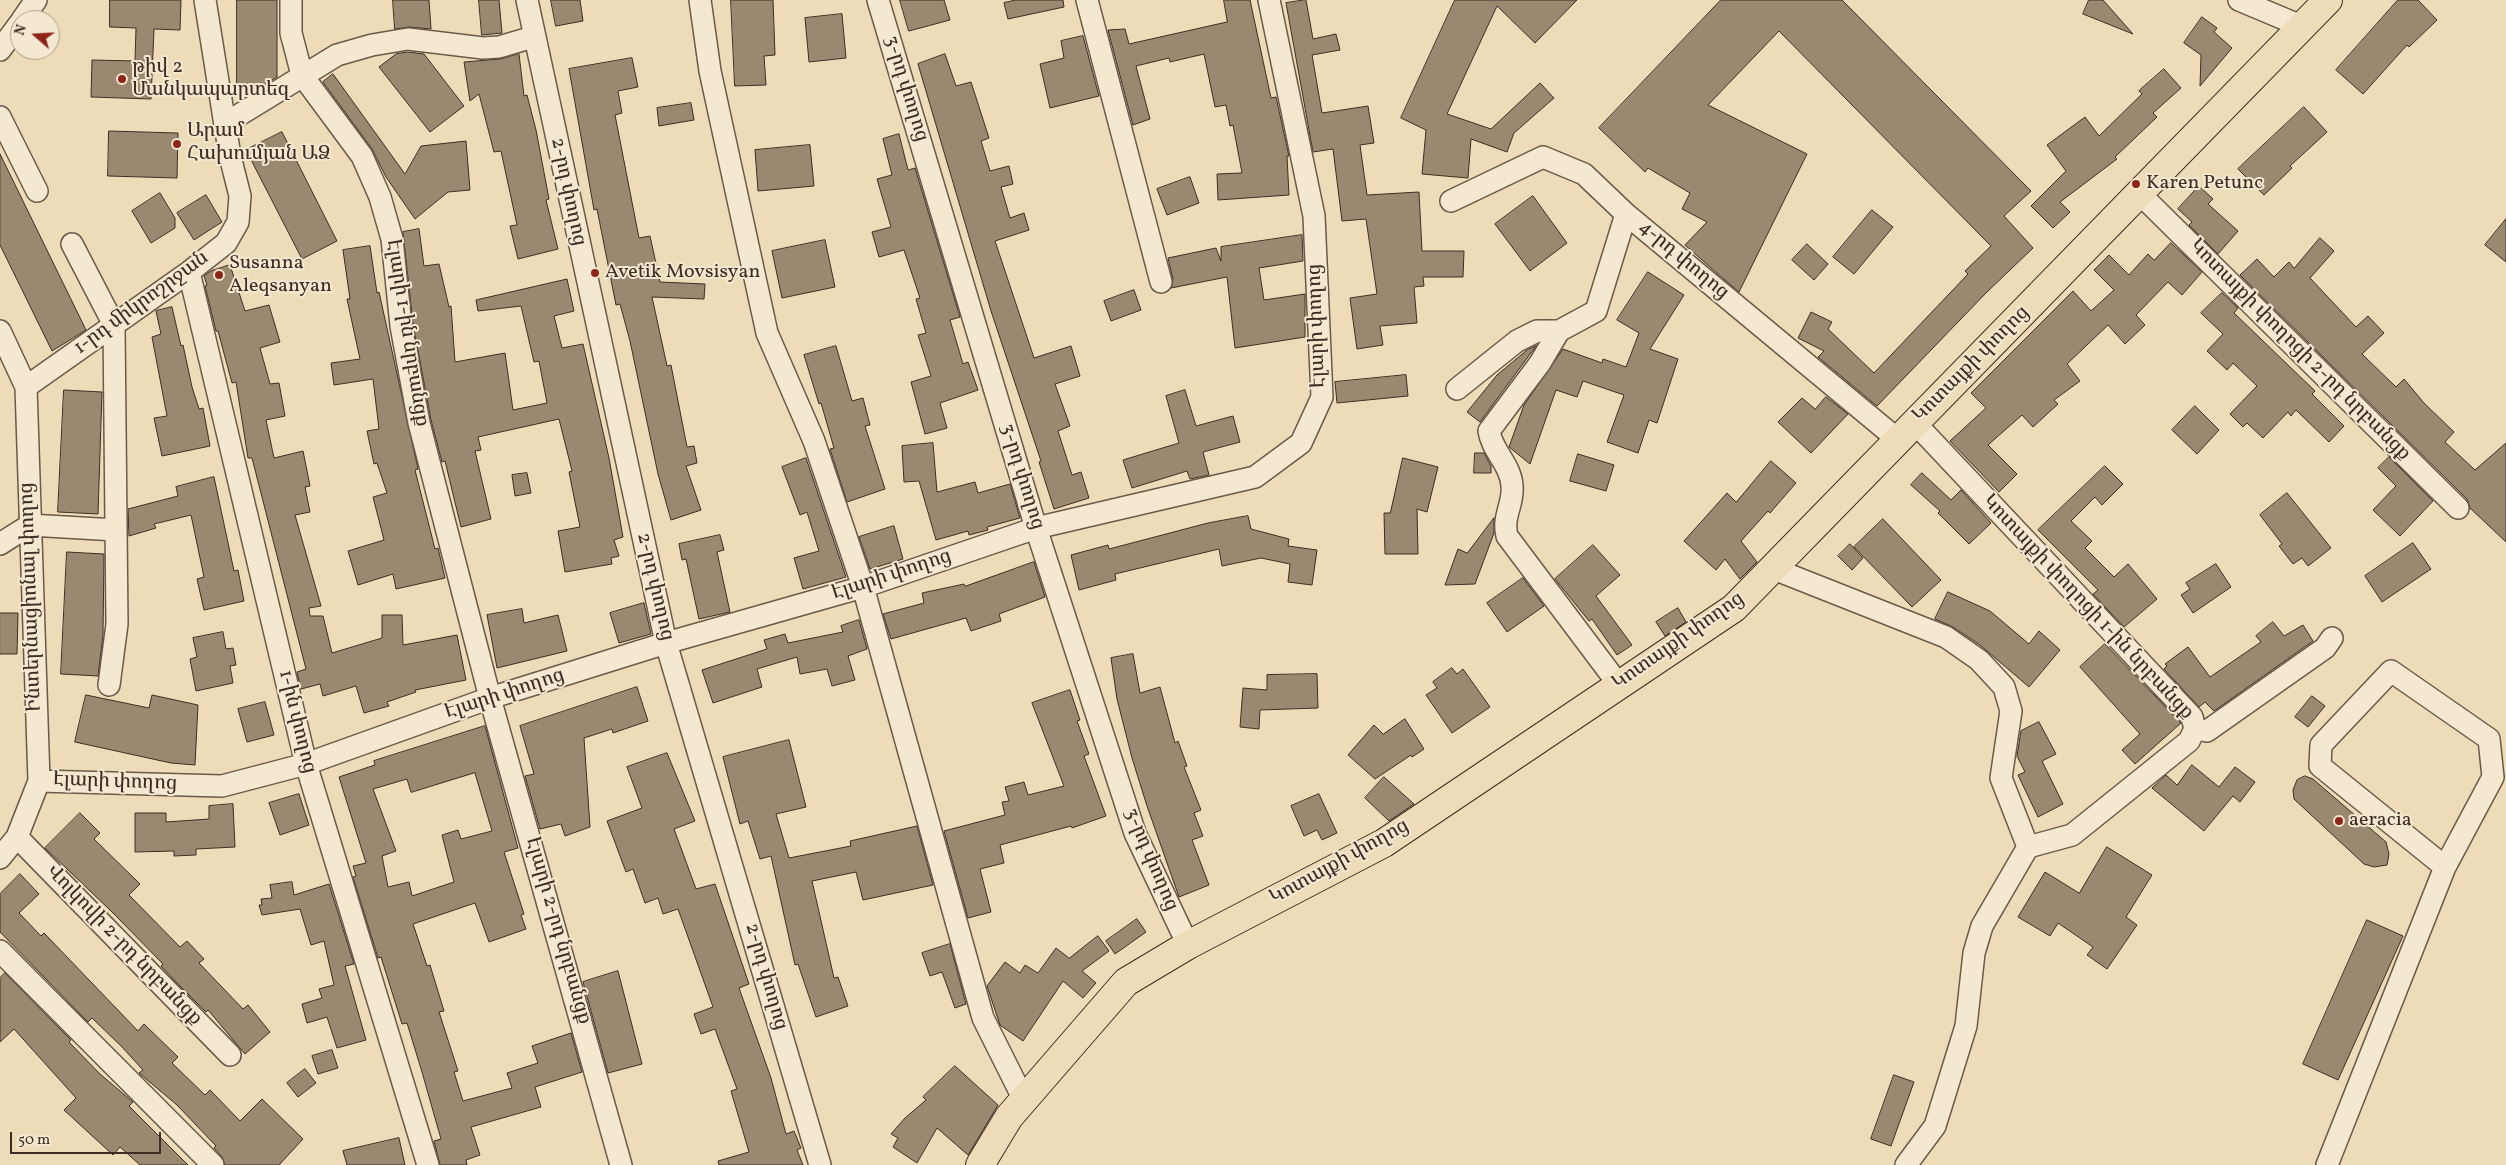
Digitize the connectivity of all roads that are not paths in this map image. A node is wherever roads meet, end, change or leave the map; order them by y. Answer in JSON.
{"nodes":[{"id":1,"x":205,"y":0,"type":"edge"},
{"id":2,"x":291,"y":0,"type":"edge"},
{"id":3,"x":527,"y":0,"type":"edge"},
{"id":4,"x":700,"y":0,"type":"edge"},
{"id":5,"x":878,"y":0,"type":"edge"},
{"id":6,"x":1087,"y":0,"type":"edge"},
{"id":7,"x":1269,"y":0,"type":"edge"},
{"id":8,"x":2239,"y":0,"type":"edge"},
{"id":9,"x":2328,"y":0,"type":"edge"},
{"id":10,"x":2301,"y":26,"type":"junction"},
{"id":11,"x":10,"y":36,"type":"edge"},
{"id":12,"x":533,"y":37,"type":"junction"},
{"id":13,"x":0,"y":50,"type":"edge"},
{"id":14,"x":302,"y":75,"type":"junction"},
{"id":15,"x":0,"y":117,"type":"edge"},
{"id":16,"x":226,"y":123,"type":"junction"},
{"id":17,"x":37,"y":191,"type":"dead end"},
{"id":18,"x":2140,"y":194,"type":"junction"},
{"id":19,"x":1451,"y":201,"type":"dead end"},
{"id":20,"x":1626,"y":214,"type":"junction"},
{"id":21,"x":72,"y":244,"type":"dead end"},
{"id":22,"x":189,"y":272,"type":"junction"},
{"id":23,"x":1161,"y":282,"type":"dead end"},
{"id":24,"x":114,"y":325,"type":"junction"},
{"id":25,"x":0,"y":331,"type":"edge"},
{"id":26,"x":1559,"y":331,"type":"junction"},
{"id":27,"x":26,"y":387,"type":"junction"},
{"id":28,"x":1456,"y":389,"type":"dead end"},
{"id":29,"x":1906,"y":431,"type":"junction"},
{"id":30,"x":2458,"y":508,"type":"dead end"},
{"id":31,"x":30,"y":525,"type":"junction"},
{"id":32,"x":1036,"y":528,"type":"junction"},
{"id":33,"x":116,"y":530,"type":"junction"},
{"id":34,"x":0,"y":544,"type":"edge"},
{"id":35,"x":1774,"y":569,"type":"junction"},
{"id":36,"x":863,"y":587,"type":"junction"},
{"id":37,"x":2332,"y":638,"type":"dead end"},
{"id":38,"x":666,"y":643,"type":"junction"},
{"id":39,"x":109,"y":685,"type":"dead end"},
{"id":40,"x":1619,"y":685,"type":"junction"},
{"id":41,"x":490,"y":698,"type":"junction"},
{"id":42,"x":2196,"y":729,"type":"junction"},
{"id":43,"x":306,"y":764,"type":"junction"},
{"id":44,"x":38,"y":781,"type":"junction"},
{"id":45,"x":17,"y":837,"type":"junction"},
{"id":46,"x":2028,"y":847,"type":"junction"},
{"id":47,"x":0,"y":858,"type":"edge"},
{"id":48,"x":2445,"y":867,"type":"junction"},
{"id":49,"x":1188,"y":945,"type":"junction"},
{"id":50,"x":0,"y":951,"type":"edge"},
{"id":51,"x":230,"y":1055,"type":"dead end"},
{"id":52,"x":1024,"y":1100,"type":"junction"},
{"id":53,"x":213,"y":1165,"type":"edge"},
{"id":54,"x":428,"y":1165,"type":"edge"},
{"id":55,"x":620,"y":1165,"type":"edge"},
{"id":56,"x":820,"y":1165,"type":"edge"},
{"id":57,"x":980,"y":1165,"type":"edge"},
{"id":58,"x":1906,"y":1165,"type":"edge"},
{"id":59,"x":2327,"y":1165,"type":"edge"}],
"edges":[{"from":1,"to":16,"type":"street","name":"1-րդ միկրոշրջան"},
{"from":2,"to":14,"type":"street"},
{"from":3,"to":12,"type":"street","name":"2-րդ փողոց"},
{"from":4,"to":36,"type":"street"},
{"from":5,"to":32,"type":"street","name":"3-րդ փողոց"},
{"from":6,"to":23,"type":"street"},
{"from":7,"to":32,"type":"street","name":"Էլարի փողոց"},
{"from":8,"to":10,"type":"street"},
{"from":9,"to":10,"type":"main road","name":"Կոտայքի փողոց"},
{"from":10,"to":18,"type":"main road","name":"Կոտայքի փողոց"},
{"from":11,"to":13,"type":"street"},
{"from":12,"to":14,"type":"street"},
{"from":12,"to":38,"type":"street","name":"2-րդ փողոց"},
{"from":14,"to":16,"type":"street"},
{"from":14,"to":41,"type":"street","name":"Էլարի 1-ին նրբանցք"},
{"from":15,"to":17,"type":"street"},
{"from":16,"to":22,"type":"street","name":"1-րդ միկրոշրջան"},
{"from":18,"to":29,"type":"main road","name":"Կոտայքի փողոց"},
{"from":18,"to":30,"type":"street","name":"Կոտայքի փողոցի 2-րդ նրբանցք"},
{"from":19,"to":20,"type":"street","name":"4-րդ փողոց"},
{"from":20,"to":26,"type":"street"},
{"from":20,"to":29,"type":"street","name":"4-րդ փողոց"},
{"from":21,"to":24,"type":"street"},
{"from":22,"to":24,"type":"street","name":"1-րդ միկրոշրջան"},
{"from":22,"to":43,"type":"street","name":"1-ին փողոց"},
{"from":24,"to":27,"type":"street","name":"1-րդ միկրոշրջան"},
{"from":24,"to":33,"type":"street"},
{"from":25,"to":27,"type":"street","name":"Ինտերնացիոնալ փողոց"},
{"from":26,"to":28,"type":"street"},
{"from":26,"to":40,"type":"street"},
{"from":27,"to":31,"type":"street","name":"Ինտերնացիոնալ փողոց"},
{"from":29,"to":35,"type":"main road","name":"Կոտայքի փողոց"},
{"from":29,"to":42,"type":"street","name":"Կոտայքի փողոցի 1-ին նրբանցք"},
{"from":31,"to":33,"type":"street"},
{"from":31,"to":34,"type":"street"},
{"from":31,"to":44,"type":"street","name":"Ինտերնացիոնալ փողոց"},
{"from":32,"to":36,"type":"street","name":"Էլարի փողոց"},
{"from":32,"to":49,"type":"street","name":"3-րդ փողոց"},
{"from":33,"to":39,"type":"street"},
{"from":35,"to":40,"type":"main road","name":"Կոտայքի փողոց"},
{"from":35,"to":46,"type":"street"},
{"from":36,"to":38,"type":"street","name":"Էլարի փողոց"},
{"from":36,"to":52,"type":"street"},
{"from":37,"to":42,"type":"street"},
{"from":38,"to":41,"type":"street","name":"Էլարի փողոց"},
{"from":38,"to":56,"type":"street","name":"2-րդ փողոց"},
{"from":40,"to":49,"type":"main road","name":"Կոտայքի փողոց"},
{"from":41,"to":43,"type":"street","name":"Էլարի փողոց"},
{"from":41,"to":55,"type":"street","name":"Էլարի 2-րդ նրբանցք"},
{"from":42,"to":46,"type":"street","name":"Կոտայքի փողոցի 1-ին նրբանցք"},
{"from":43,"to":44,"type":"street","name":"Էլարի փողոց"},
{"from":43,"to":54,"type":"street","name":"1-ին փողոց"},
{"from":44,"to":45,"type":"street","name":"Ինտերնացիոնալ փողոց"},
{"from":45,"to":47,"type":"street","name":"Ինտերնացիոնալ փողոց"},
{"from":45,"to":51,"type":"street","name":"Վոլկովի 2-րդ նրբանցք"},
{"from":46,"to":58,"type":"street"},
{"from":48,"to":48,"type":"street"},
{"from":48,"to":59,"type":"street"},
{"from":49,"to":52,"type":"main road","name":"Կոտայքի փողոց"},
{"from":50,"to":53,"type":"street"},
{"from":52,"to":57,"type":"main road","name":"Կոտայքի փողոց"}]}
